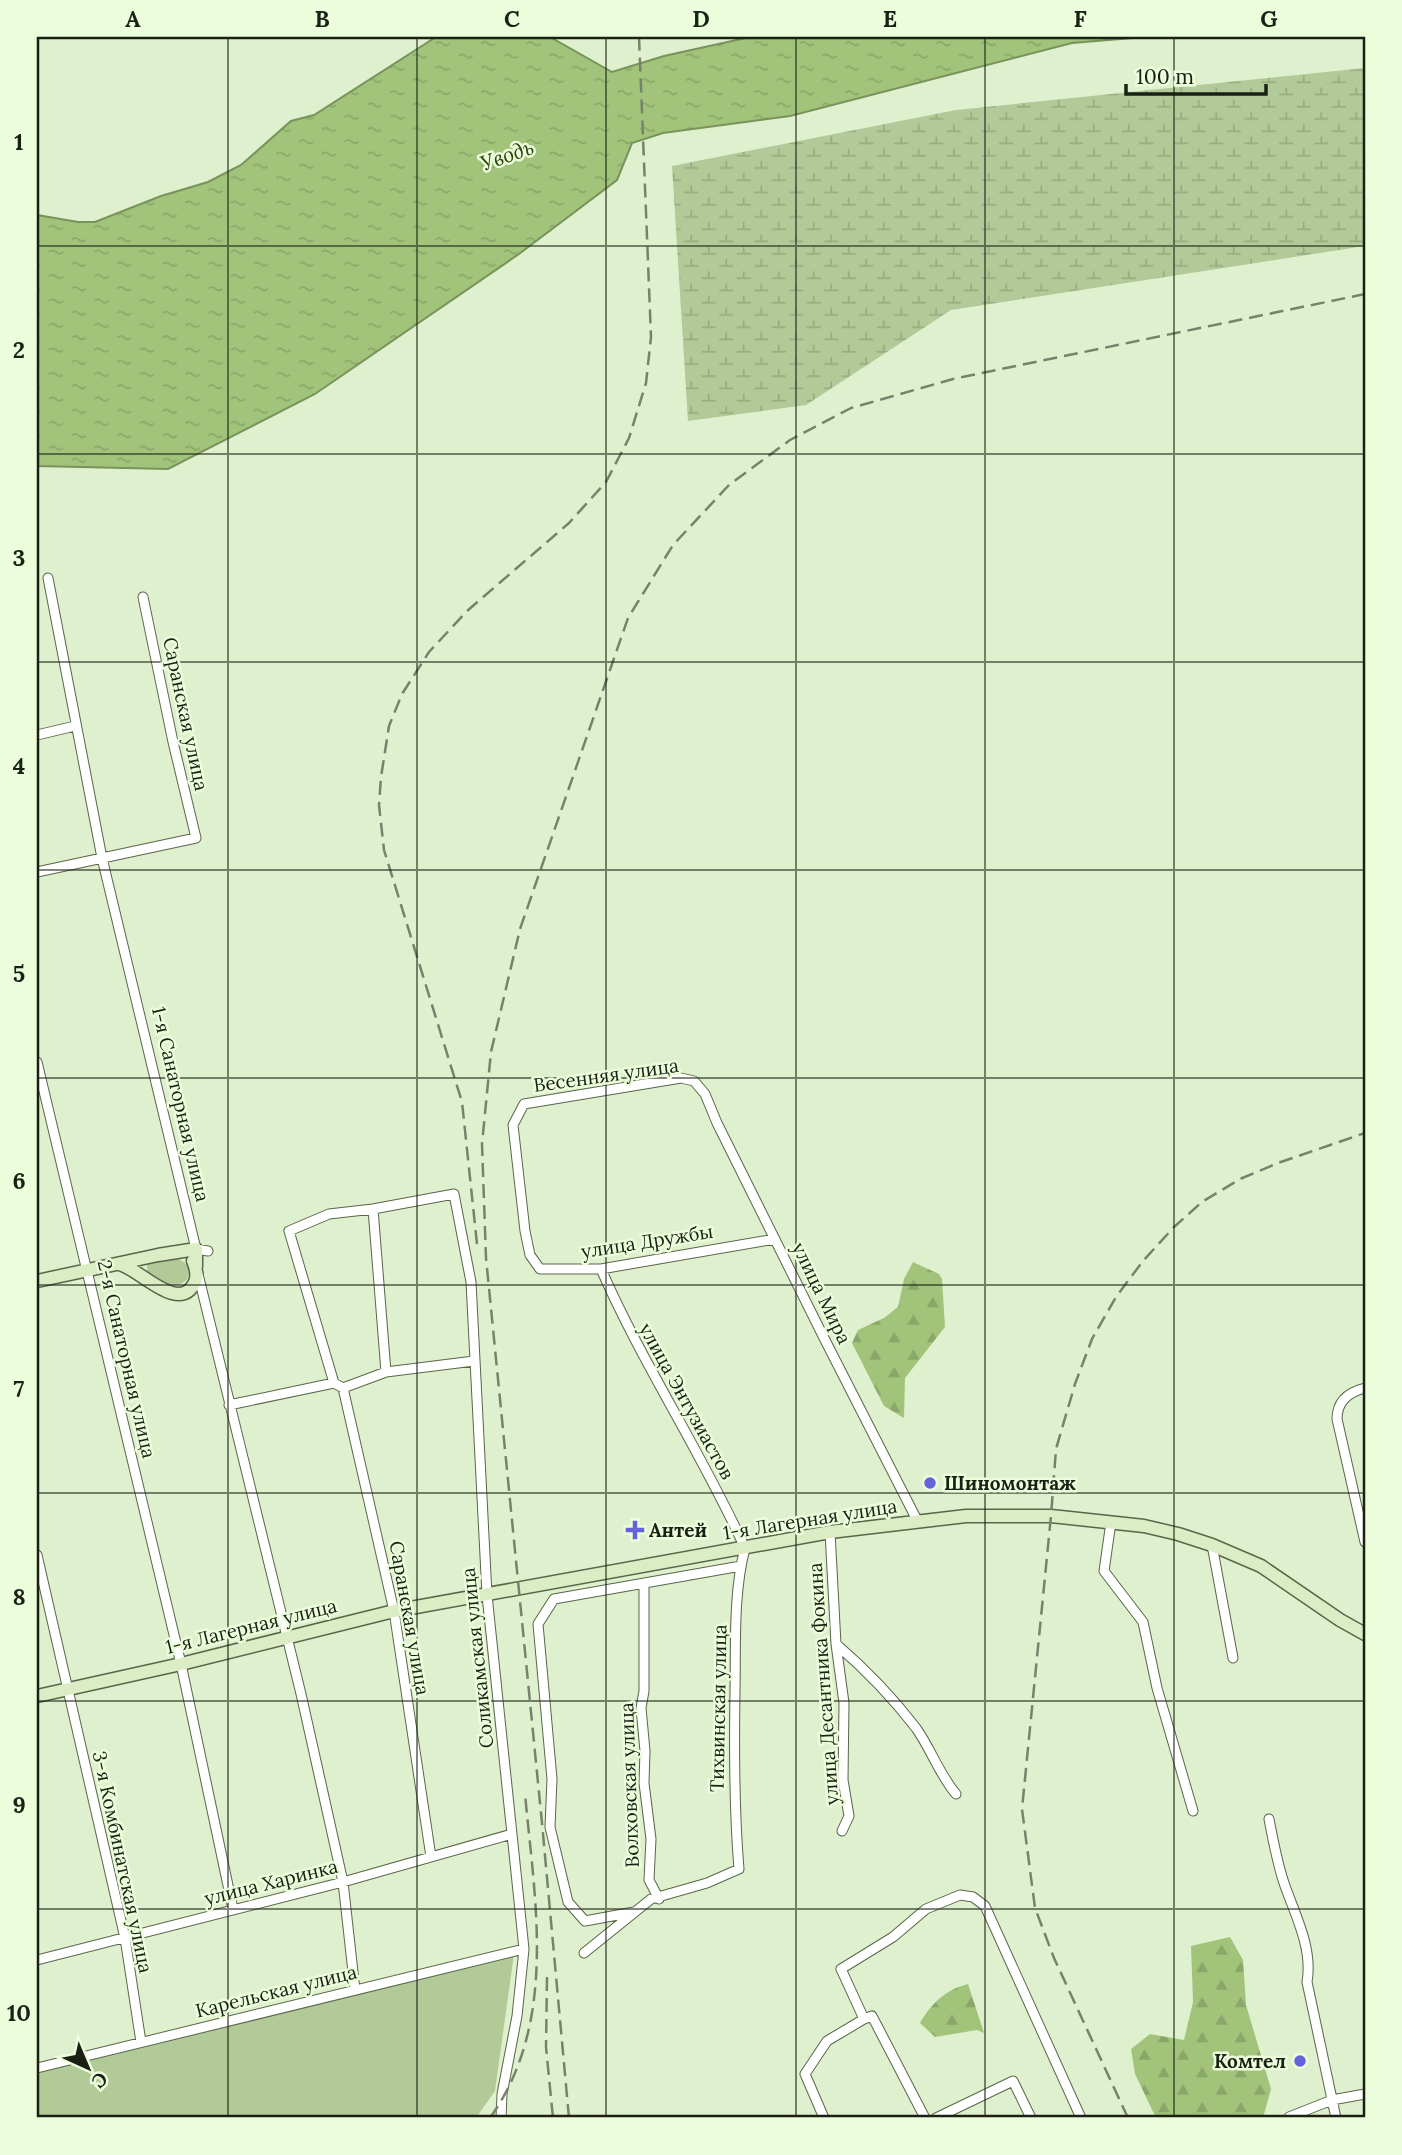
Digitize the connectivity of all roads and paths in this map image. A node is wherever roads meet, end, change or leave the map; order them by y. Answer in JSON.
{"nodes":[{"id":1,"x":48,"y":578,"type":"dead end"},
{"id":2,"x":143,"y":597,"type":"dead end"},
{"id":3,"x":75,"y":726,"type":"junction"},
{"id":4,"x":37,"y":735,"type":"edge"},
{"id":5,"x":102,"y":858,"type":"junction"},
{"id":6,"x":37,"y":872,"type":"edge"},
{"id":7,"x":37,"y":1062,"type":"edge"},
{"id":8,"x":694,"y":1081,"type":"joint"},
{"id":9,"x":373,"y":1209,"type":"junction"},
{"id":10,"x":775,"y":1239,"type":"junction"},
{"id":11,"x":202,"y":1250,"type":"junction"},
{"id":12,"x":174,"y":1252,"type":"junction"},
{"id":13,"x":530,"y":1255,"type":"joint"},
{"id":14,"x":118,"y":1264,"type":"junction"},
{"id":15,"x":196,"y":1267,"type":"junction"},
{"id":16,"x":87,"y":1269,"type":"junction"},
{"id":17,"x":601,"y":1269,"type":"junction"},
{"id":18,"x":37,"y":1281,"type":"edge"},
{"id":19,"x":474,"y":1361,"type":"junction"},
{"id":20,"x":386,"y":1372,"type":"junction"},
{"id":21,"x":334,"y":1383,"type":"junction"},
{"id":22,"x":343,"y":1388,"type":"junction"},
{"id":23,"x":1365,"y":1388,"type":"edge"},
{"id":24,"x":229,"y":1405,"type":"junction"},
{"id":25,"x":918,"y":1522,"type":"junction"},
{"id":26,"x":1111,"y":1522,"type":"junction"},
{"id":27,"x":830,"y":1532,"type":"junction"},
{"id":28,"x":1365,"y":1542,"type":"edge"},
{"id":29,"x":1212,"y":1545,"type":"junction"},
{"id":30,"x":745,"y":1548,"type":"junction"},
{"id":31,"x":37,"y":1555,"type":"edge"},
{"id":32,"x":741,"y":1566,"type":"junction"},
{"id":33,"x":644,"y":1584,"type":"junction"},
{"id":34,"x":487,"y":1595,"type":"junction"},
{"id":35,"x":394,"y":1611,"type":"junction"},
{"id":36,"x":1365,"y":1634,"type":"edge"},
{"id":37,"x":286,"y":1636,"type":"junction"},
{"id":38,"x":836,"y":1644,"type":"junction"},
{"id":39,"x":1233,"y":1658,"type":"dead end"},
{"id":40,"x":181,"y":1664,"type":"junction"},
{"id":41,"x":68,"y":1690,"type":"junction"},
{"id":42,"x":37,"y":1696,"type":"edge"},
{"id":43,"x":956,"y":1794,"type":"dead end"},
{"id":44,"x":1193,"y":1811,"type":"dead end"},
{"id":45,"x":1269,"y":1819,"type":"dead end"},
{"id":46,"x":842,"y":1832,"type":"dead end"},
{"id":47,"x":512,"y":1834,"type":"junction"},
{"id":48,"x":431,"y":1857,"type":"junction"},
{"id":49,"x":343,"y":1881,"type":"junction"},
{"id":50,"x":659,"y":1899,"type":"junction"},
{"id":51,"x":233,"y":1909,"type":"junction"},
{"id":52,"x":635,"y":1912,"type":"junction"},
{"id":53,"x":125,"y":1938,"type":"junction"},
{"id":54,"x":524,"y":1949,"type":"junction"},
{"id":55,"x":584,"y":1953,"type":"dead end"},
{"id":56,"x":37,"y":1960,"type":"edge"},
{"id":57,"x":355,"y":1990,"type":"junction"},
{"id":58,"x":864,"y":2019,"type":"junction"},
{"id":59,"x":141,"y":2042,"type":"junction"},
{"id":60,"x":37,"y":2068,"type":"edge"},
{"id":61,"x":1365,"y":2094,"type":"edge"},
{"id":62,"x":1332,"y":2100,"type":"junction"},
{"id":63,"x":1289,"y":2116,"type":"dead end"},
{"id":64,"x":501,"y":2118,"type":"edge"},
{"id":65,"x":824,"y":2118,"type":"edge"},
{"id":66,"x":925,"y":2118,"type":"edge"},
{"id":67,"x":936,"y":2118,"type":"edge"},
{"id":68,"x":1031,"y":2118,"type":"edge"},
{"id":69,"x":1082,"y":2118,"type":"edge"},
{"id":70,"x":1336,"y":2118,"type":"edge"}],
"edges":[{"from":1,"to":3,"type":"street","name":"1-я Санаторная улица"},
{"from":2,"to":5,"type":"street","name":"Саранская улица"},
{"from":3,"to":4,"type":"street"},
{"from":3,"to":5,"type":"street","name":"1-я Санаторная улица"},
{"from":5,"to":6,"type":"street"},
{"from":5,"to":11,"type":"street","name":"1-я Санаторная улица"},
{"from":7,"to":16,"type":"street","name":"2-я Санаторная улица"},
{"from":8,"to":10,"type":"street","name":"улица Мира"},
{"from":8,"to":13,"type":"street","name":"Весенняя улица"},
{"from":9,"to":19,"type":"street","name":"Соликамская улица"},
{"from":9,"to":20,"type":"street"},
{"from":9,"to":21,"type":"street"},
{"from":10,"to":17,"type":"street","name":"улица Дружбы"},
{"from":10,"to":25,"type":"street","name":"улица Мира"},
{"from":11,"to":12,"type":"main road"},
{"from":11,"to":15,"type":"main road","name":"1-я Санаторная улица"},
{"from":12,"to":14,"type":"main road"},
{"from":12,"to":15,"type":"main road"},
{"from":13,"to":17,"type":"street","name":"улица Дружбы"},
{"from":14,"to":15,"type":"main road"},
{"from":14,"to":16,"type":"main road"},
{"from":15,"to":24,"type":"street","name":"1-я Санаторная улица"},
{"from":16,"to":18,"type":"main road"},
{"from":16,"to":40,"type":"street","name":"2-я Санаторная улица"},
{"from":17,"to":30,"type":"street","name":"улица Энтузиастов"},
{"from":19,"to":20,"type":"street"},
{"from":19,"to":34,"type":"street","name":"Соликамская улица"},
{"from":20,"to":22,"type":"street"},
{"from":21,"to":22,"type":"street"},
{"from":21,"to":24,"type":"street"},
{"from":22,"to":35,"type":"street","name":"Саранская улица"},
{"from":23,"to":28,"type":"street"},
{"from":24,"to":37,"type":"street","name":"1-я Санаторная улица"},
{"from":25,"to":26,"type":"main road","name":"1-я Лагерная улица"},
{"from":25,"to":27,"type":"main road","name":"1-я Лагерная улица"},
{"from":26,"to":29,"type":"main road","name":"1-я Лагерная улица"},
{"from":26,"to":44,"type":"street"},
{"from":27,"to":30,"type":"main road","name":"1-я Лагерная улица"},
{"from":27,"to":38,"type":"street","name":"улица Десантника Фокина"},
{"from":29,"to":36,"type":"main road","name":"1-я Лагерная улица"},
{"from":29,"to":39,"type":"street"},
{"from":30,"to":32,"type":"street","name":"Тихвинская улица"},
{"from":30,"to":34,"type":"main road","name":"1-я Лагерная улица"},
{"from":31,"to":41,"type":"street","name":"3-я Комбинатская улица"},
{"from":32,"to":33,"type":"street"},
{"from":32,"to":50,"type":"street","name":"Тихвинская улица"},
{"from":33,"to":50,"type":"street","name":"Волховская улица"},
{"from":33,"to":52,"type":"street"},
{"from":34,"to":35,"type":"main road","name":"1-я Лагерная улица"},
{"from":34,"to":47,"type":"street","name":"Соликамская улица"},
{"from":35,"to":37,"type":"main road","name":"1-я Лагерная улица"},
{"from":35,"to":48,"type":"street","name":"Саранская улица"},
{"from":37,"to":40,"type":"main road","name":"1-я Лагерная улица"},
{"from":37,"to":49,"type":"street","name":"1-я Санаторная улица"},
{"from":38,"to":43,"type":"street"},
{"from":38,"to":46,"type":"street","name":"улица Десантника Фокина"},
{"from":40,"to":41,"type":"main road","name":"1-я Лагерная улица"},
{"from":40,"to":51,"type":"street","name":"2-я Санаторная улица"},
{"from":41,"to":42,"type":"main road","name":"1-я Лагерная улица"},
{"from":41,"to":53,"type":"street","name":"3-я Комбинатская улица"},
{"from":45,"to":62,"type":"street"},
{"from":47,"to":48,"type":"street","name":"улица Харинка"},
{"from":47,"to":54,"type":"street","name":"Соликамская улица"},
{"from":48,"to":49,"type":"street","name":"улица Харинка"},
{"from":49,"to":51,"type":"street","name":"улица Харинка"},
{"from":49,"to":57,"type":"street","name":"1-я Санаторная улица"},
{"from":50,"to":52,"type":"street"},
{"from":51,"to":53,"type":"street","name":"улица Харинка"},
{"from":52,"to":55,"type":"street"},
{"from":53,"to":56,"type":"street","name":"улица Харинка"},
{"from":53,"to":59,"type":"street","name":"3-я Комбинатская улица"},
{"from":54,"to":57,"type":"street","name":"Карельская улица"},
{"from":54,"to":64,"type":"street","name":"Соликамская улица"},
{"from":57,"to":59,"type":"street","name":"Карельская улица"},
{"from":58,"to":65,"type":"street"},
{"from":58,"to":66,"type":"street"},
{"from":58,"to":69,"type":"street"},
{"from":59,"to":60,"type":"street","name":"Карельская улица"},
{"from":61,"to":62,"type":"street"},
{"from":62,"to":63,"type":"street"},
{"from":62,"to":70,"type":"street"},
{"from":67,"to":68,"type":"street"}]}
